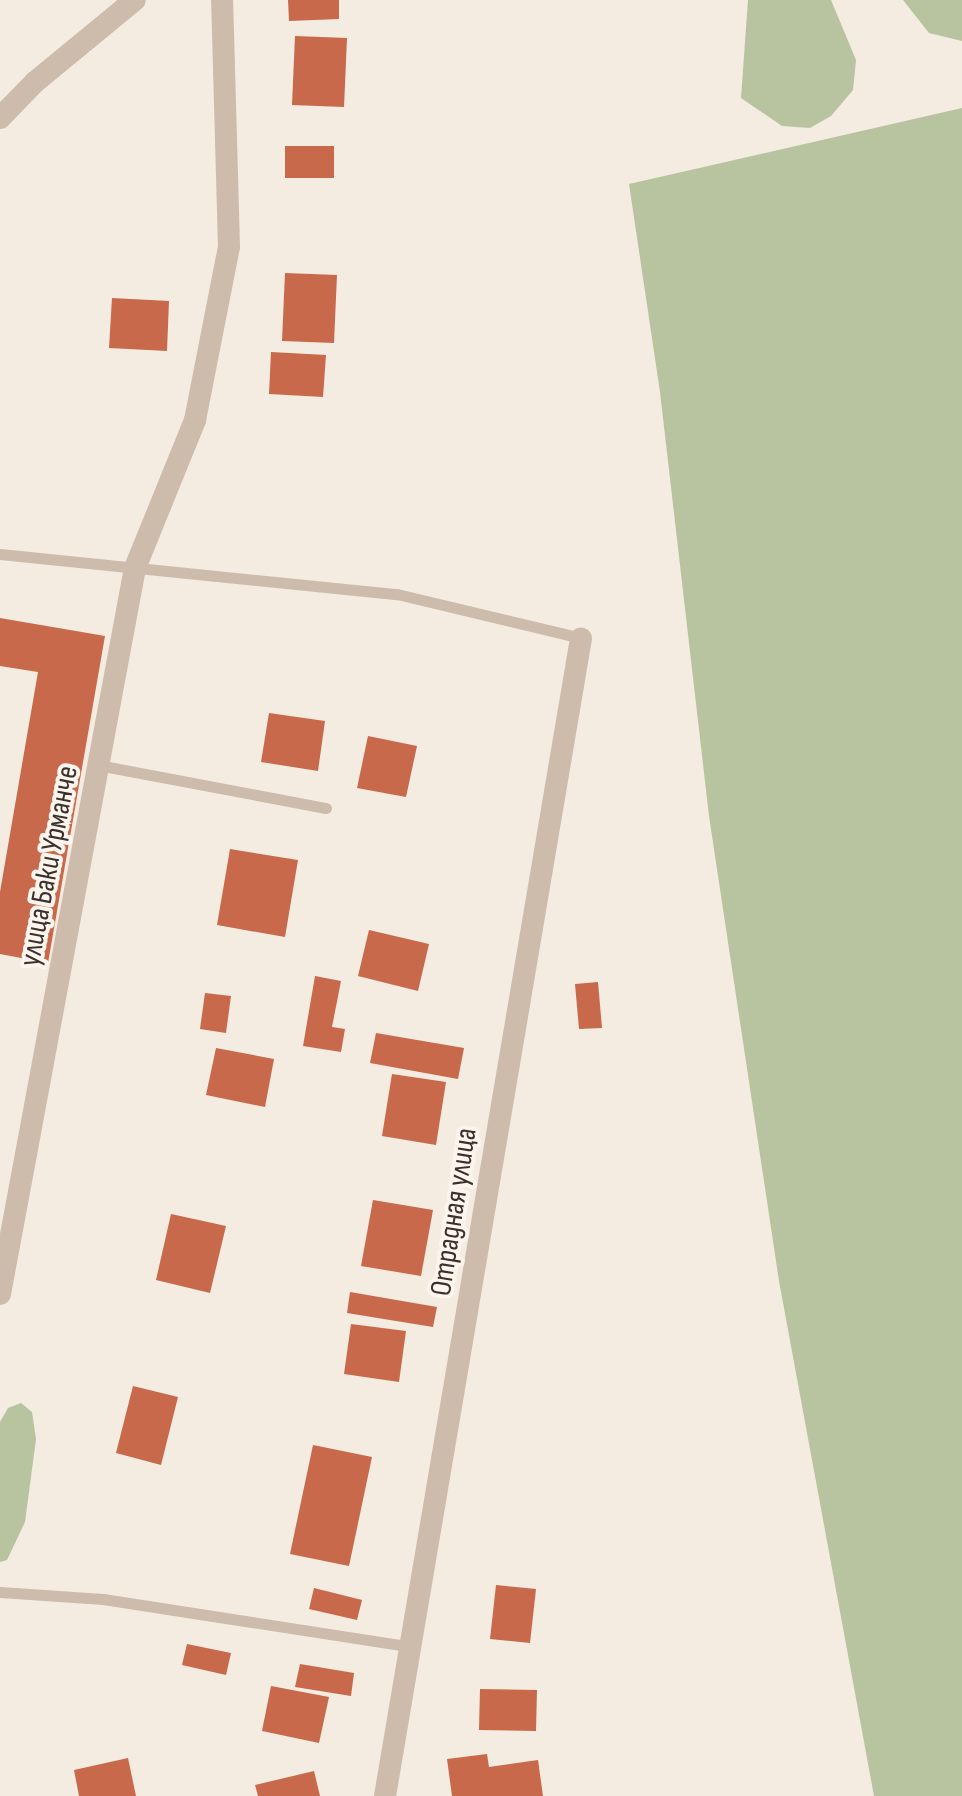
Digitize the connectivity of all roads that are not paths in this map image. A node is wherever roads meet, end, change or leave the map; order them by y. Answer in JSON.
{"nodes":[{"id":1,"x":135,"y":0,"type":"edge"},
{"id":2,"x":222,"y":0,"type":"edge"},
{"id":3,"x":0,"y":118,"type":"edge"},
{"id":4,"x":0,"y":554,"type":"edge"},
{"id":5,"x":134,"y":568,"type":"junction"},
{"id":6,"x":580,"y":638,"type":"joint"},
{"id":7,"x":98,"y":765,"type":"junction"},
{"id":8,"x":326,"y":808,"type":"dead end"},
{"id":9,"x":0,"y":1294,"type":"edge"},
{"id":10,"x":0,"y":1592,"type":"edge"},
{"id":11,"x":412,"y":1647,"type":"junction"},
{"id":12,"x":384,"y":1796,"type":"edge"}],
"edges":[{"from":1,"to":3,"type":"street"},
{"from":2,"to":5,"type":"street","name":"улица Баки Урманче"},
{"from":4,"to":5,"type":"lane"},
{"from":5,"to":6,"type":"lane"},
{"from":5,"to":7,"type":"street","name":"улица Баки Урманче"},
{"from":6,"to":11,"type":"street","name":"Отрадная улица"},
{"from":7,"to":8,"type":"lane"},
{"from":7,"to":9,"type":"street","name":"улица Баки Урманче"},
{"from":10,"to":11,"type":"lane"},
{"from":11,"to":12,"type":"street","name":"Отрадная улица"}]}
